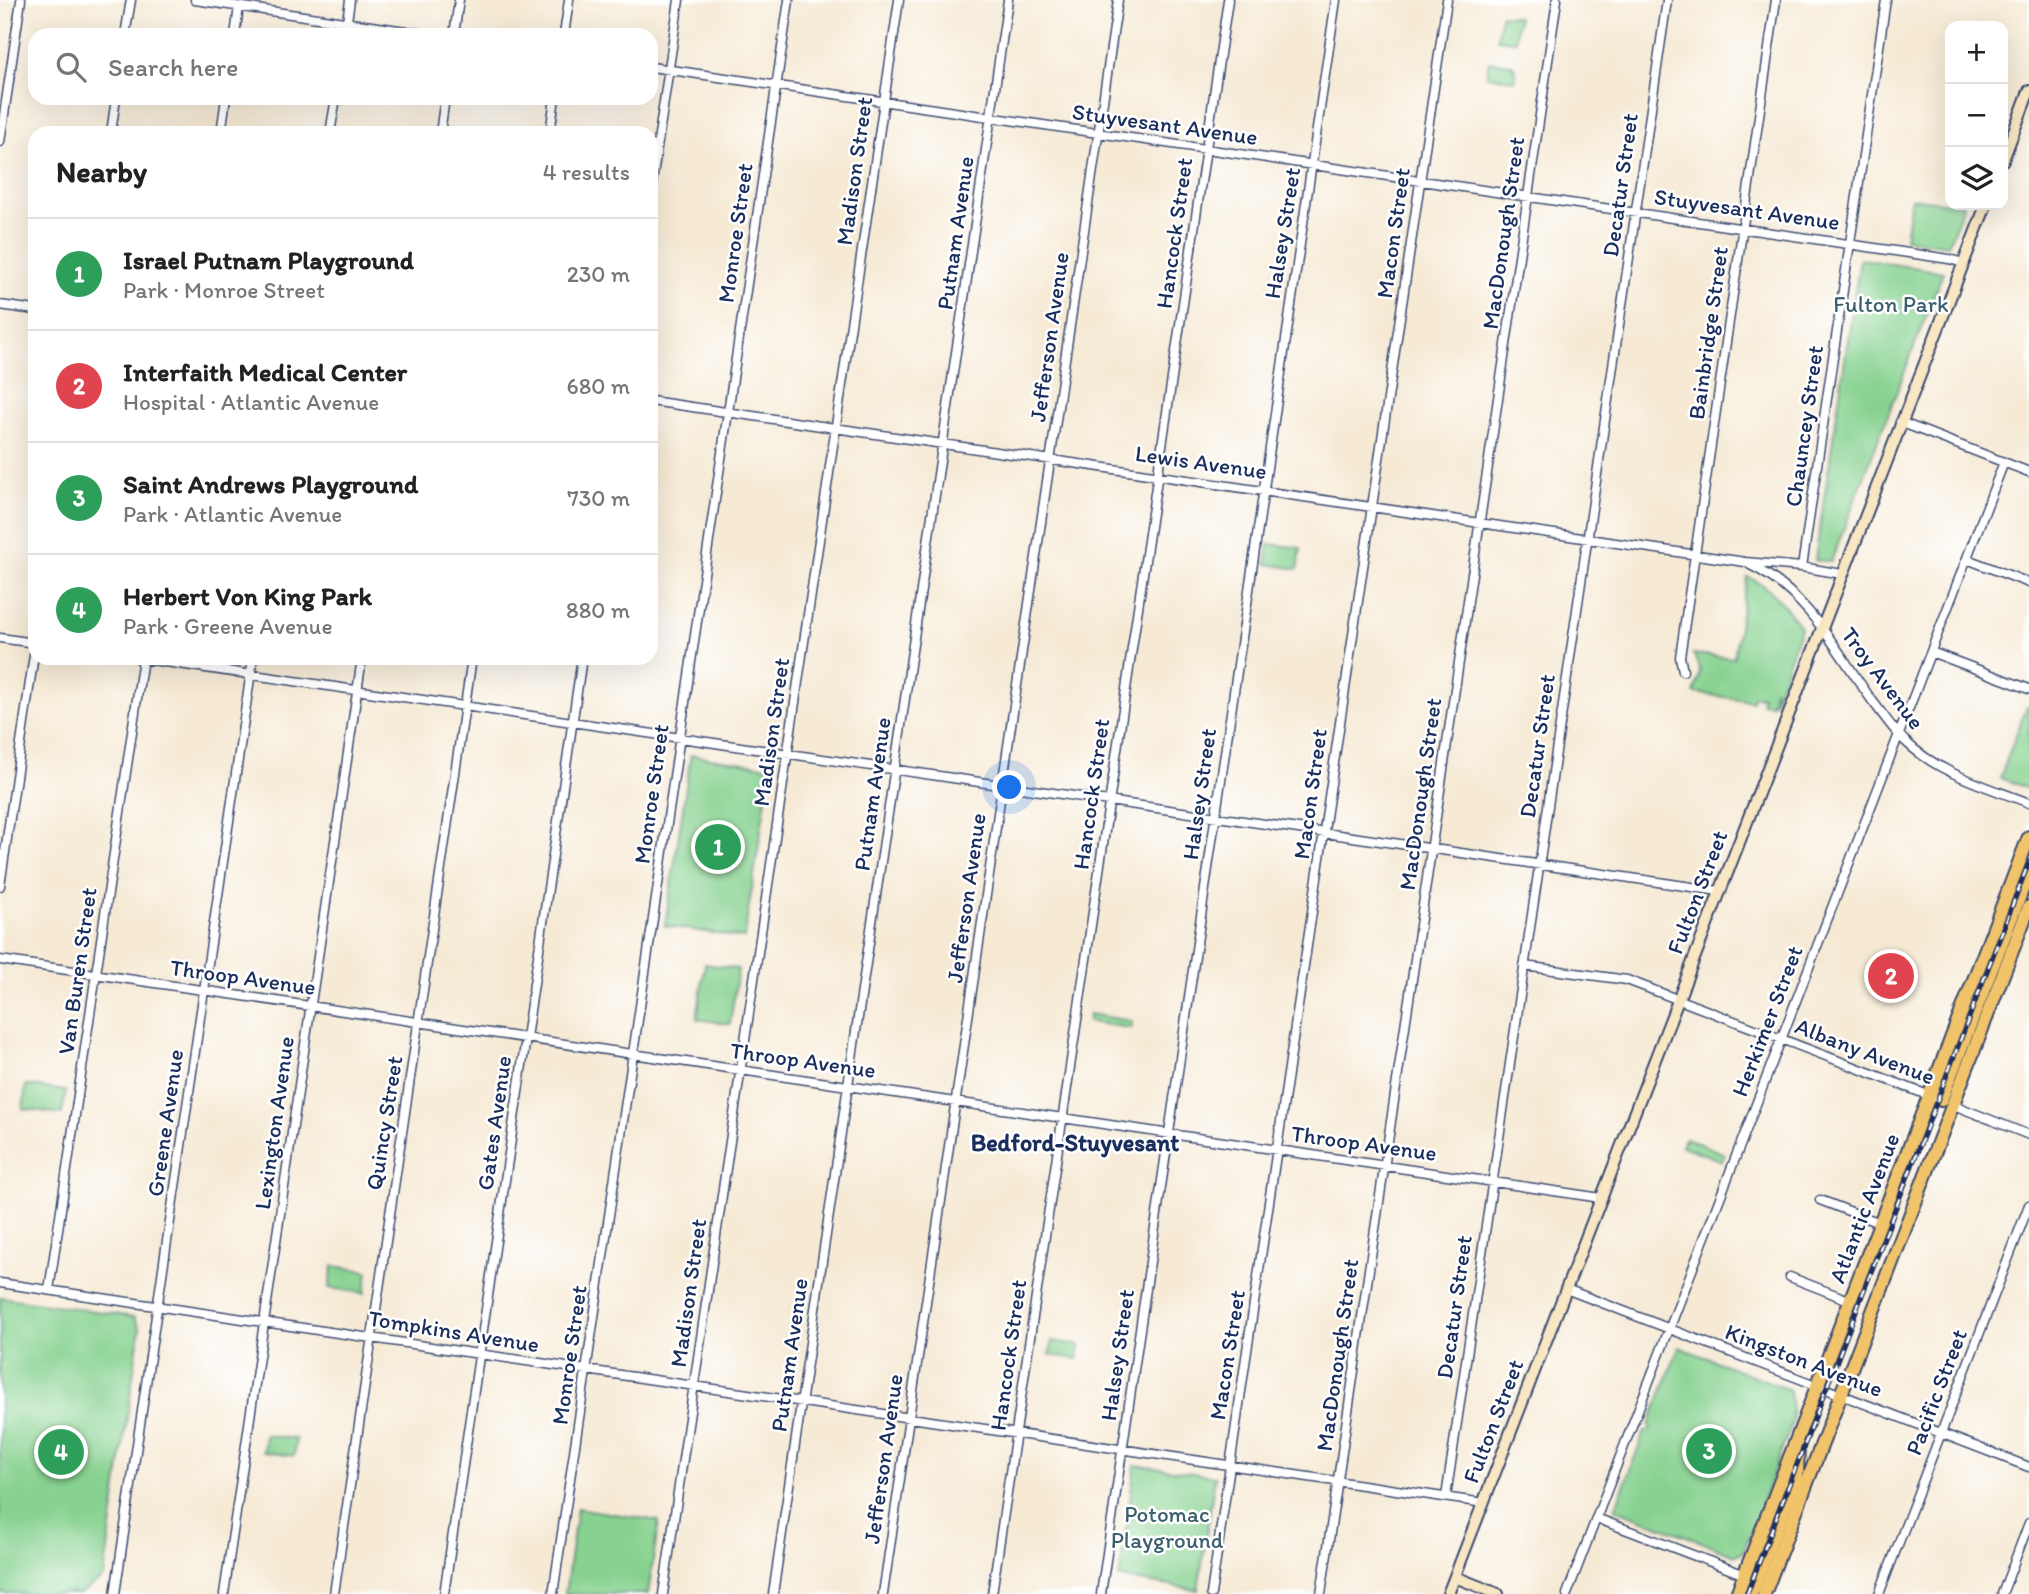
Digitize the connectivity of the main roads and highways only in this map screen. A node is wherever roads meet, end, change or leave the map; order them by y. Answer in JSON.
{"nodes":[{"id":1,"x":2029,"y":91,"type":"edge"},
{"id":2,"x":2008,"y":147,"type":"edge"},
{"id":3,"x":1984,"y":210,"type":"edge"},
{"id":4,"x":2029,"y":837,"type":"edge"},
{"id":5,"x":2029,"y":872,"type":"edge"},
{"id":6,"x":2023,"y":906,"type":"edge"},
{"id":7,"x":1941,"y":1100,"type":"junction"},
{"id":8,"x":1798,"y":1436,"type":"junction"},
{"id":9,"x":1455,"y":1577,"type":"junction"},
{"id":10,"x":1448,"y":1594,"type":"edge"},
{"id":11,"x":1498,"y":1594,"type":"edge"},
{"id":12,"x":1737,"y":1594,"type":"edge"},
{"id":13,"x":1751,"y":1594,"type":"edge"},
{"id":14,"x":1764,"y":1594,"type":"edge"}],
"edges":[{"from":1,"to":2,"type":"main road"},
{"from":3,"to":9,"type":"main road","name":"Fulton Street"},
{"from":4,"to":7,"type":"main road","name":"Atlantic Avenue"},
{"from":5,"to":6,"type":"main road"},
{"from":6,"to":7,"type":"main road"},
{"from":6,"to":7,"type":"main road","name":"Atlantic Avenue"},
{"from":7,"to":8,"type":"main road","name":"Atlantic Avenue"},
{"from":7,"to":14,"type":"main road","name":"Atlantic Avenue"},
{"from":8,"to":12,"type":"main road","name":"Atlantic Avenue"},
{"from":8,"to":13,"type":"main road"},
{"from":9,"to":10,"type":"main road","name":"Fulton Street"},
{"from":9,"to":11,"type":"main road"}]}
